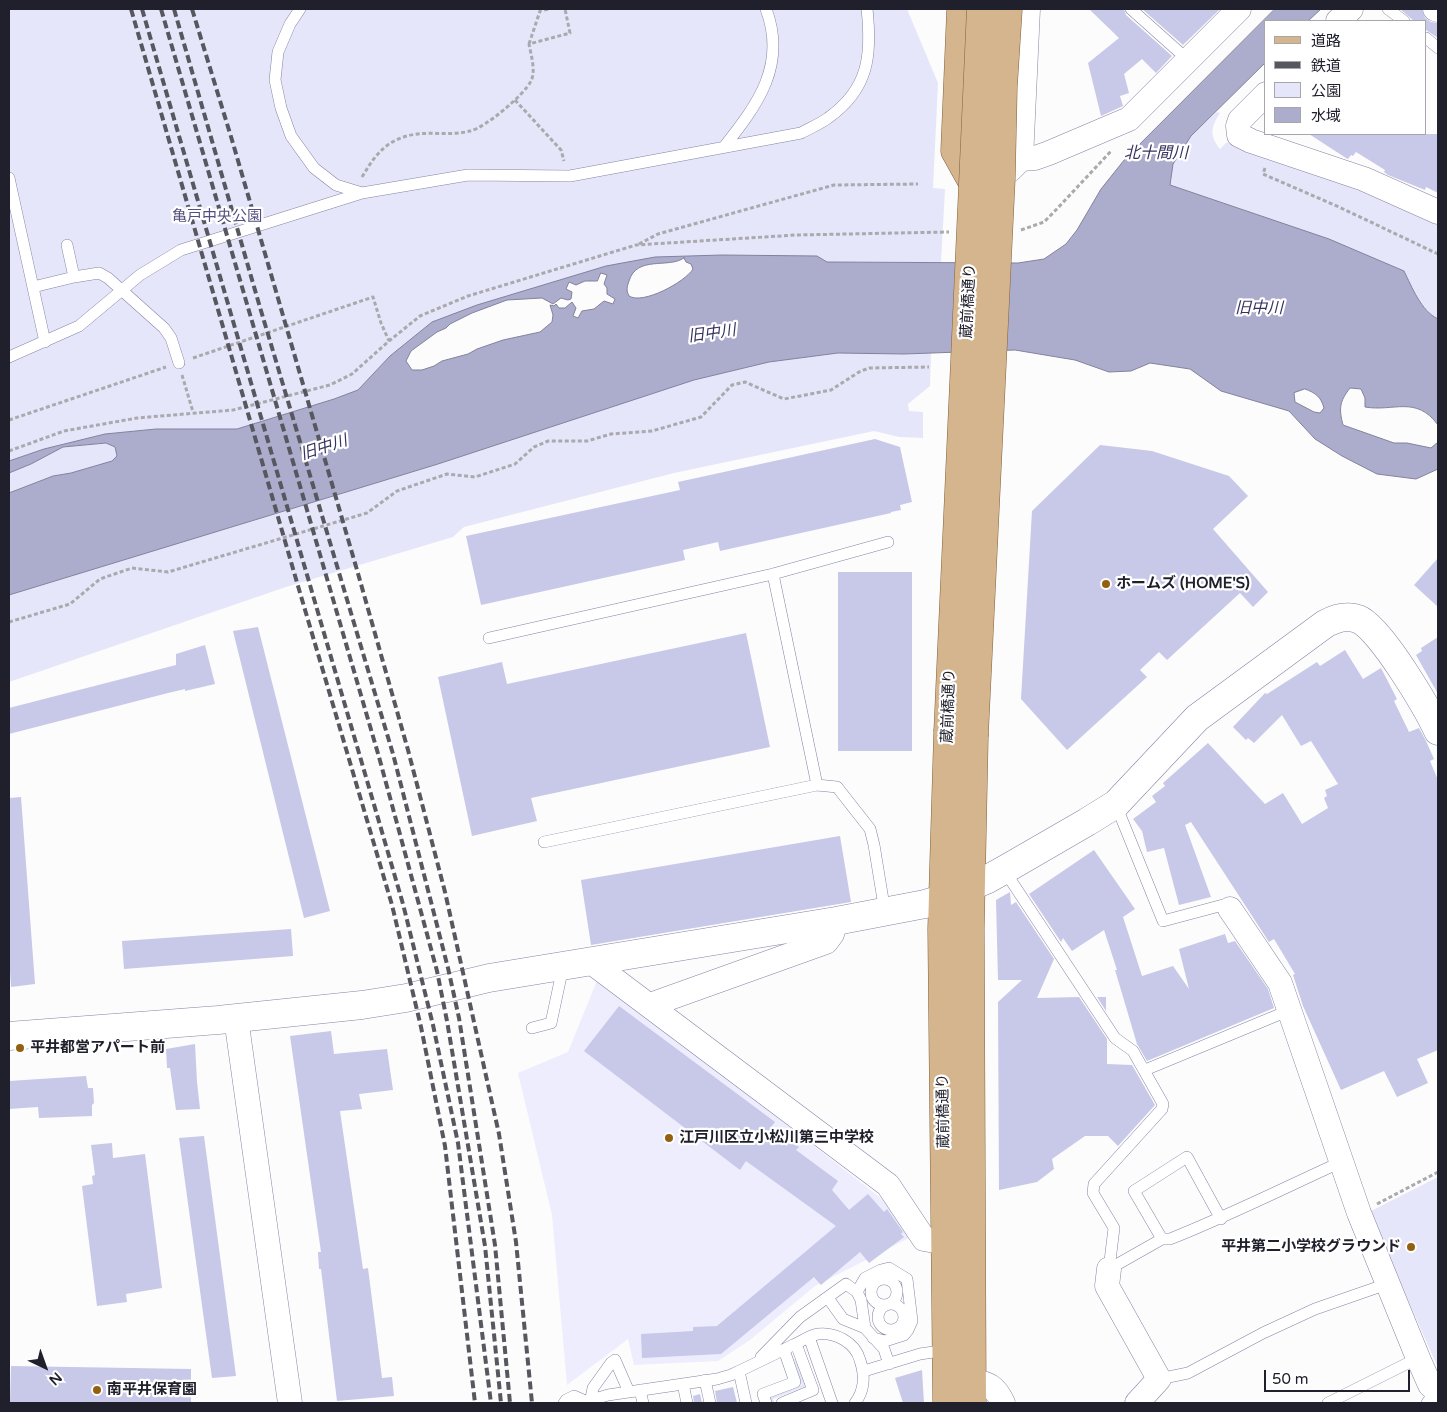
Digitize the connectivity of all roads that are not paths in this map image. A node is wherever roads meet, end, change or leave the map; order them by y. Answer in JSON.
{"nodes":[{"id":1,"x":300,"y":9,"type":"edge"},
{"id":2,"x":766,"y":9,"type":"edge"},
{"id":3,"x":867,"y":9,"type":"edge"},
{"id":4,"x":961,"y":9,"type":"edge"},
{"id":5,"x":981,"y":9,"type":"edge"},
{"id":6,"x":1008,"y":9,"type":"edge"},
{"id":7,"x":1028,"y":9,"type":"edge"},
{"id":8,"x":1131,"y":9,"type":"edge"},
{"id":9,"x":1350,"y":9,"type":"edge"},
{"id":10,"x":1388,"y":9,"type":"edge"},
{"id":11,"x":1230,"y":12,"type":"edge"},
{"id":12,"x":1339,"y":20,"type":"edge"},
{"id":13,"x":1403,"y":20,"type":"edge"},
{"id":14,"x":1427,"y":39,"type":"edge"},
{"id":15,"x":1438,"y":48,"type":"edge"},
{"id":16,"x":1187,"y":59,"type":"junction"},
{"id":17,"x":1264,"y":96,"type":"edge"},
{"id":18,"x":724,"y":147,"type":"junction"},
{"id":19,"x":1021,"y":159,"type":"junction"},
{"id":20,"x":9,"y":178,"type":"edge"},
{"id":21,"x":1001,"y":178,"type":"junction"},
{"id":22,"x":974,"y":185,"type":"junction"},
{"id":23,"x":362,"y":193,"type":"junction"},
{"id":24,"x":1438,"y":212,"type":"edge"},
{"id":25,"x":67,"y":245,"type":"dead end"},
{"id":26,"x":74,"y":276,"type":"junction"},
{"id":27,"x":33,"y":287,"type":"junction"},
{"id":28,"x":121,"y":290,"type":"junction"},
{"id":29,"x":45,"y":342,"type":"junction"},
{"id":30,"x":9,"y":357,"type":"edge"},
{"id":31,"x":179,"y":363,"type":"dead end"},
{"id":32,"x":888,"y":542,"type":"dead end"},
{"id":33,"x":773,"y":574,"type":"junction"},
{"id":34,"x":489,"y":638,"type":"dead end"},
{"id":35,"x":1438,"y":731,"type":"edge"},
{"id":36,"x":961,"y":734,"type":"junction"},
{"id":37,"x":817,"y":785,"type":"junction"},
{"id":38,"x":1116,"y":804,"type":"junction"},
{"id":39,"x":544,"y":842,"type":"dead end"},
{"id":40,"x":1004,"y":870,"type":"junction"},
{"id":41,"x":970,"y":886,"type":"junction"},
{"id":42,"x":942,"y":899,"type":"junction"},
{"id":43,"x":1230,"y":909,"type":"joint"},
{"id":44,"x":886,"y":912,"type":"junction"},
{"id":45,"x":836,"y":921,"type":"junction"},
{"id":46,"x":591,"y":962,"type":"junction"},
{"id":47,"x":563,"y":967,"type":"junction"},
{"id":48,"x":650,"y":1005,"type":"junction"},
{"id":49,"x":1290,"y":1010,"type":"junction"},
{"id":50,"x":236,"y":1018,"type":"junction"},
{"id":51,"x":532,"y":1028,"type":"dead end"},
{"id":52,"x":9,"y":1036,"type":"edge"},
{"id":53,"x":1145,"y":1070,"type":"junction"},
{"id":54,"x":1341,"y":1162,"type":"junction"},
{"id":55,"x":1221,"y":1219,"type":"junction"},
{"id":56,"x":1162,"y":1239,"type":"junction"},
{"id":57,"x":946,"y":1243,"type":"junction"},
{"id":58,"x":1109,"y":1269,"type":"junction"},
{"id":59,"x":1388,"y":1284,"type":"junction"},
{"id":60,"x":909,"y":1286,"type":"junction"},
{"id":61,"x":897,"y":1288,"type":"junction"},
{"id":62,"x":857,"y":1292,"type":"junction"},
{"id":63,"x":828,"y":1298,"type":"junction"},
{"id":64,"x":888,"y":1305,"type":"junction"},
{"id":65,"x":843,"y":1319,"type":"junction"},
{"id":66,"x":878,"y":1319,"type":"junction"},
{"id":67,"x":865,"y":1326,"type":"junction"},
{"id":68,"x":833,"y":1335,"type":"junction"},
{"id":69,"x":809,"y":1338,"type":"junction"},
{"id":70,"x":873,"y":1338,"type":"junction"},
{"id":71,"x":796,"y":1344,"type":"junction"},
{"id":72,"x":784,"y":1350,"type":"junction"},
{"id":73,"x":947,"y":1350,"type":"junction"},
{"id":74,"x":1418,"y":1358,"type":"junction"},
{"id":75,"x":755,"y":1363,"type":"junction"},
{"id":76,"x":889,"y":1364,"type":"junction"},
{"id":77,"x":739,"y":1371,"type":"junction"},
{"id":78,"x":864,"y":1371,"type":"junction"},
{"id":79,"x":1158,"y":1379,"type":"junction"},
{"id":80,"x":705,"y":1380,"type":"junction"},
{"id":81,"x":683,"y":1384,"type":"junction"},
{"id":82,"x":640,"y":1390,"type":"junction"},
{"id":83,"x":972,"y":1391,"type":"edge"},
{"id":84,"x":629,"y":1392,"type":"junction"},
{"id":85,"x":1434,"y":1394,"type":"edge"},
{"id":86,"x":290,"y":1403,"type":"edge"},
{"id":87,"x":564,"y":1403,"type":"edge"},
{"id":88,"x":590,"y":1403,"type":"edge"},
{"id":89,"x":643,"y":1403,"type":"edge"},
{"id":90,"x":687,"y":1403,"type":"edge"},
{"id":91,"x":710,"y":1403,"type":"edge"},
{"id":92,"x":746,"y":1403,"type":"edge"},
{"id":93,"x":766,"y":1403,"type":"edge"},
{"id":94,"x":782,"y":1403,"type":"edge"},
{"id":95,"x":832,"y":1403,"type":"edge"},
{"id":96,"x":855,"y":1403,"type":"edge"},
{"id":97,"x":947,"y":1403,"type":"edge"},
{"id":98,"x":1003,"y":1403,"type":"edge"},
{"id":99,"x":1137,"y":1403,"type":"edge"},
{"id":100,"x":1328,"y":1403,"type":"edge"}],
"edges":[{"from":1,"to":23,"type":"lane"},
{"from":2,"to":18,"type":"lane"},
{"from":3,"to":18,"type":"lane"},
{"from":4,"to":22,"type":"main road"},
{"from":5,"to":22,"type":"main road","name":"蔵前橋通り","bridge":true},
{"from":6,"to":21,"type":"main road","name":"蔵前橋通り","bridge":true},
{"from":7,"to":19,"type":"street"},
{"from":8,"to":16,"type":"lane"},
{"from":9,"to":12,"type":"street"},
{"from":10,"to":13,"type":"lane"},
{"from":11,"to":16,"type":"street"},
{"from":14,"to":15,"type":"lane"},
{"from":16,"to":19,"type":"street"},
{"from":17,"to":24,"type":"street"},
{"from":18,"to":23,"type":"lane"},
{"from":19,"to":21,"type":"street"},
{"from":20,"to":27,"type":"lane"},
{"from":21,"to":36,"type":"main road","name":"蔵前橋通り","bridge":true},
{"from":22,"to":36,"type":"main road","name":"蔵前橋通り","bridge":true},
{"from":23,"to":28,"type":"lane"},
{"from":25,"to":26,"type":"lane"},
{"from":26,"to":27,"type":"lane"},
{"from":26,"to":28,"type":"lane"},
{"from":27,"to":29,"type":"lane"},
{"from":28,"to":29,"type":"lane"},
{"from":28,"to":31,"type":"lane"},
{"from":29,"to":30,"type":"lane"},
{"from":32,"to":33,"type":"lane"},
{"from":33,"to":34,"type":"lane"},
{"from":33,"to":37,"type":"lane"},
{"from":35,"to":38,"type":"street"},
{"from":36,"to":41,"type":"main road","name":"蔵前橋通り"},
{"from":36,"to":42,"type":"main road","name":"蔵前橋通り"},
{"from":37,"to":39,"type":"lane"},
{"from":37,"to":44,"type":"lane"},
{"from":38,"to":40,"type":"street"},
{"from":38,"to":43,"type":"lane"},
{"from":40,"to":41,"type":"street"},
{"from":40,"to":53,"type":"lane"},
{"from":41,"to":42,"type":"street"},
{"from":41,"to":83,"type":"main road","name":"蔵前橋通り"},
{"from":42,"to":44,"type":"street"},
{"from":42,"to":57,"type":"main road","name":"蔵前橋通り"},
{"from":43,"to":49,"type":"street"},
{"from":44,"to":45,"type":"street"},
{"from":45,"to":46,"type":"street"},
{"from":45,"to":48,"type":"street"},
{"from":46,"to":47,"type":"street"},
{"from":46,"to":48,"type":"street"},
{"from":47,"to":50,"type":"street"},
{"from":47,"to":51,"type":"lane"},
{"from":48,"to":57,"type":"street"},
{"from":49,"to":53,"type":"lane"},
{"from":49,"to":54,"type":"street"},
{"from":50,"to":52,"type":"street"},
{"from":50,"to":86,"type":"street"},
{"from":53,"to":58,"type":"lane"},
{"from":54,"to":55,"type":"lane"},
{"from":54,"to":59,"type":"street"},
{"from":55,"to":56,"type":"lane"},
{"from":55,"to":56,"type":"lane"},
{"from":56,"to":58,"type":"lane"},
{"from":57,"to":73,"type":"main road","name":"蔵前橋通り"},
{"from":58,"to":79,"type":"street"},
{"from":59,"to":74,"type":"street"},
{"from":59,"to":79,"type":"lane"},
{"from":60,"to":61,"type":"lane"},
{"from":60,"to":62,"type":"lane"},
{"from":60,"to":70,"type":"lane"},
{"from":61,"to":64,"type":"lane"},
{"from":61,"to":64,"type":"lane"},
{"from":62,"to":63,"type":"lane"},
{"from":62,"to":67,"type":"lane"},
{"from":63,"to":65,"type":"lane"},
{"from":63,"to":75,"type":"lane"},
{"from":64,"to":66,"type":"lane"},
{"from":64,"to":66,"type":"lane"},
{"from":65,"to":67,"type":"lane"},
{"from":65,"to":68,"type":"lane"},
{"from":66,"to":67,"type":"lane"},
{"from":67,"to":70,"type":"lane"},
{"from":68,"to":69,"type":"lane"},
{"from":68,"to":78,"type":"lane"},
{"from":69,"to":71,"type":"lane"},
{"from":69,"to":95,"type":"lane"},
{"from":70,"to":76,"type":"lane"},
{"from":71,"to":72,"type":"lane"},
{"from":71,"to":94,"type":"lane"},
{"from":72,"to":75,"type":"lane"},
{"from":72,"to":93,"type":"lane"},
{"from":73,"to":76,"type":"lane"},
{"from":73,"to":97,"type":"main road","name":"蔵前橋通り"},
{"from":74,"to":85,"type":"street"},
{"from":74,"to":100,"type":"lane"},
{"from":75,"to":77,"type":"lane"},
{"from":76,"to":78,"type":"lane"},
{"from":77,"to":80,"type":"lane"},
{"from":77,"to":92,"type":"lane"},
{"from":78,"to":96,"type":"lane"},
{"from":79,"to":99,"type":"street"},
{"from":80,"to":81,"type":"lane"},
{"from":80,"to":91,"type":"lane"},
{"from":81,"to":82,"type":"lane"},
{"from":81,"to":90,"type":"lane"},
{"from":82,"to":84,"type":"lane"},
{"from":82,"to":89,"type":"lane"},
{"from":83,"to":98,"type":"street"},
{"from":84,"to":88,"type":"lane"},
{"from":84,"to":88,"type":"lane"},
{"from":87,"to":88,"type":"lane"}]}
